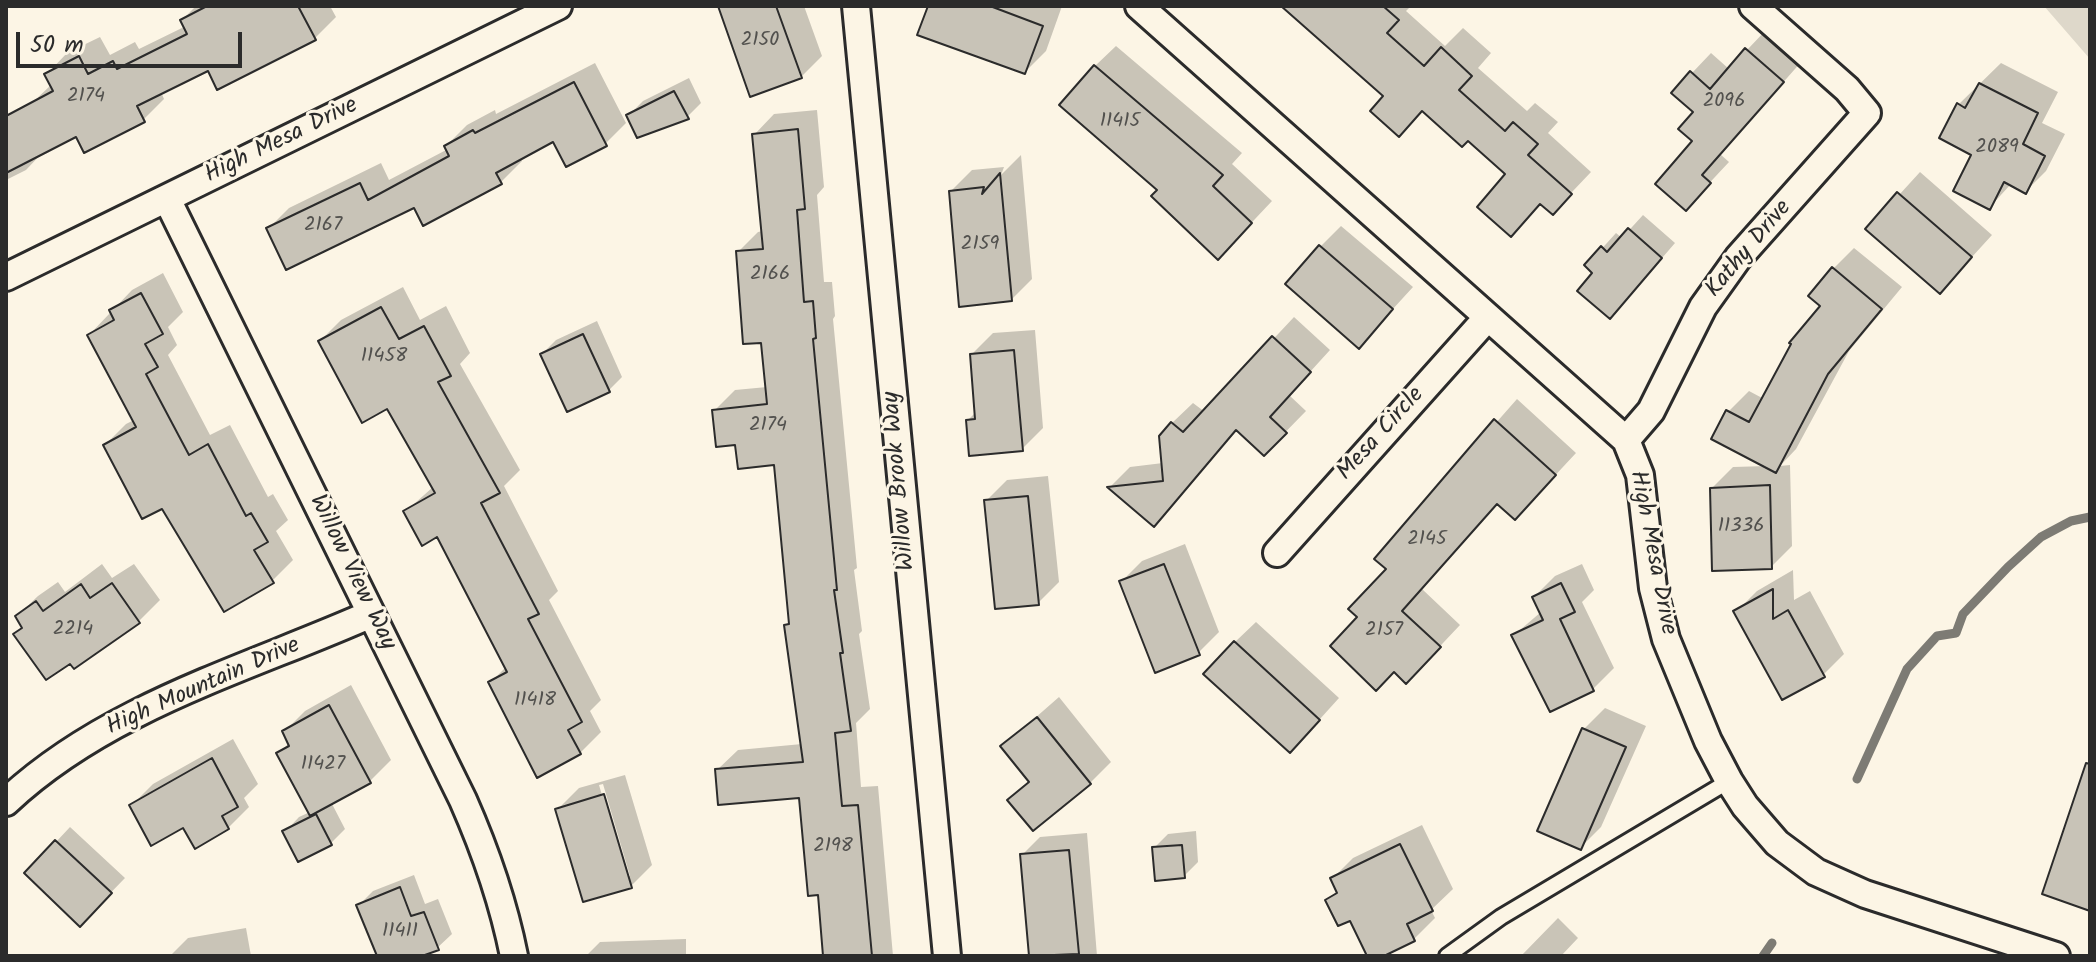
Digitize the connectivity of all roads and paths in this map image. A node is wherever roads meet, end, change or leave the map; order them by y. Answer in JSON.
{"nodes":[{"id":1,"x":558,"y":6,"type":"edge"},
{"id":2,"x":856,"y":6,"type":"edge"},
{"id":3,"x":1139,"y":6,"type":"edge"},
{"id":4,"x":1753,"y":6,"type":"edge"},
{"id":5,"x":167,"y":199,"type":"junction"},
{"id":6,"x":6,"y":277,"type":"edge"},
{"id":7,"x":1488,"y":317,"type":"junction"},
{"id":8,"x":1626,"y":440,"type":"junction"},
{"id":9,"x":1277,"y":553,"type":"dead end"},
{"id":10,"x":371,"y":614,"type":"junction"},
{"id":11,"x":1729,"y":781,"type":"junction"},
{"id":12,"x":6,"y":802,"type":"edge"},
{"id":13,"x":514,"y":956,"type":"edge"},
{"id":14,"x":947,"y":956,"type":"edge"},
{"id":15,"x":1447,"y":956,"type":"edge"},
{"id":16,"x":2056,"y":956,"type":"edge"}],
"edges":[{"from":1,"to":5,"type":"street","name":"High Mesa Drive"},
{"from":2,"to":14,"type":"street","name":"Willow Brook Way"},
{"from":3,"to":7,"type":"street","name":"High Mesa Drive"},
{"from":4,"to":8,"type":"street","name":"Kathy Drive"},
{"from":5,"to":6,"type":"street","name":"High Mesa Drive"},
{"from":5,"to":10,"type":"street","name":"Willow View Way"},
{"from":7,"to":8,"type":"street","name":"High Mesa Drive"},
{"from":7,"to":9,"type":"street","name":"Mesa Circle"},
{"from":8,"to":11,"type":"street","name":"High Mesa Drive"},
{"from":10,"to":12,"type":"street","name":"High Mountain Drive"},
{"from":10,"to":13,"type":"street","name":"Willow View Way"},
{"from":11,"to":15,"type":"lane"},
{"from":11,"to":16,"type":"street","name":"High Mesa Drive"}]}
